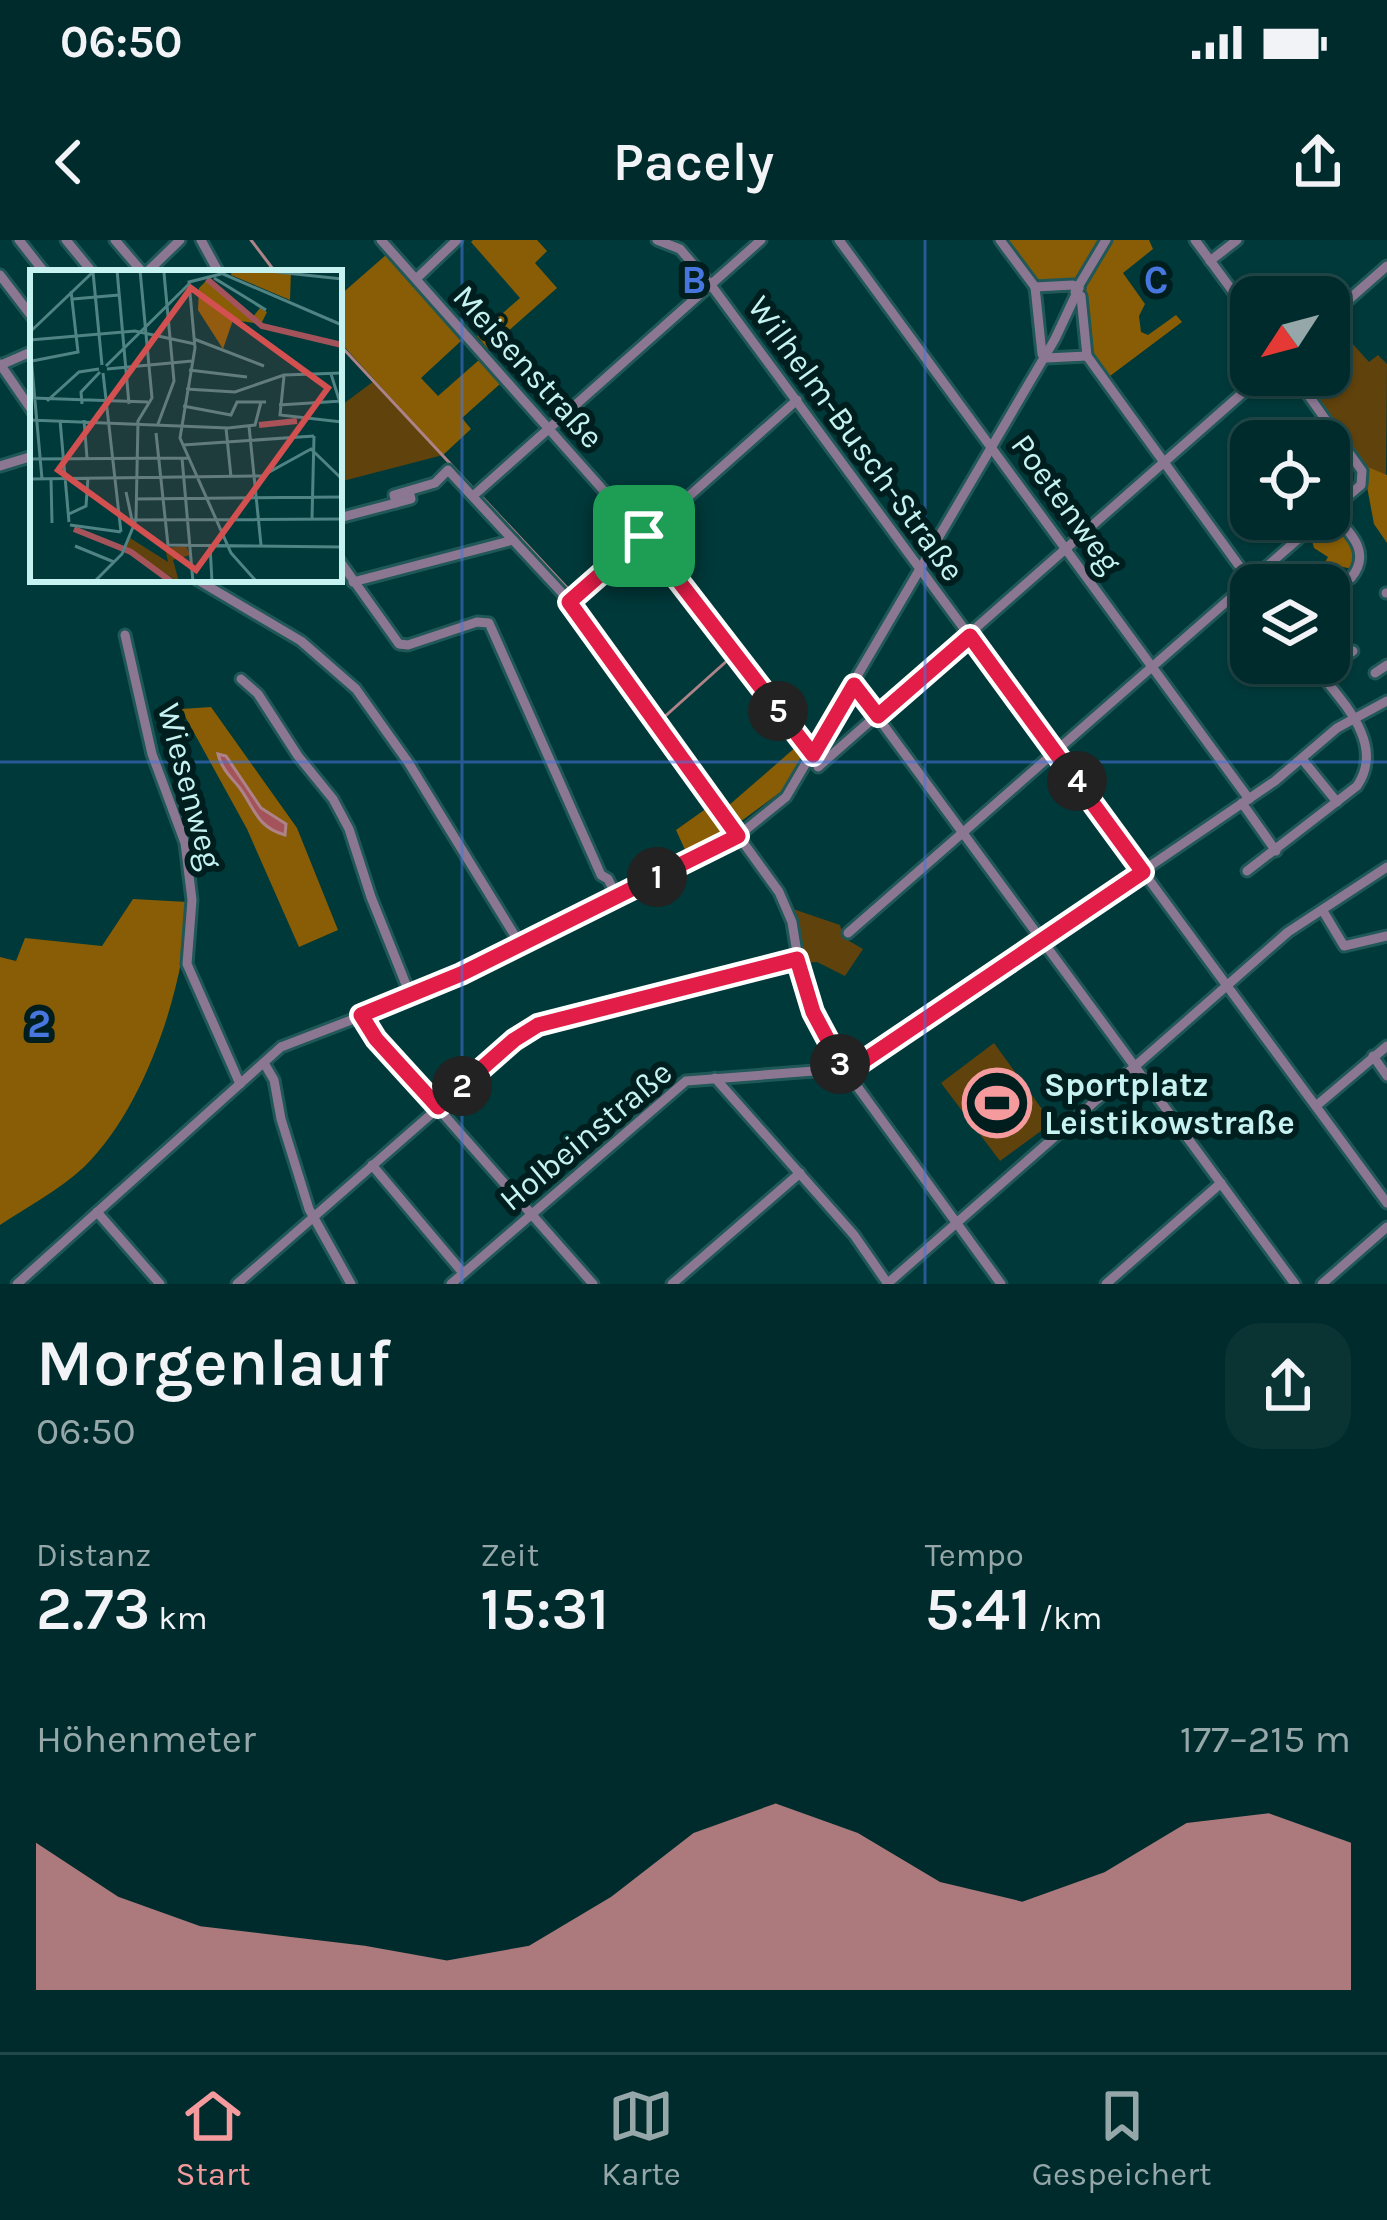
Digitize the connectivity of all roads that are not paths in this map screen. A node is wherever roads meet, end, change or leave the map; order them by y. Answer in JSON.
{"nodes":[{"id":1,"x":19,"y":240,"type":"edge"},
{"id":2,"x":66,"y":240,"type":"edge"},
{"id":3,"x":115,"y":240,"type":"edge"},
{"id":4,"x":180,"y":240,"type":"edge"},
{"id":5,"x":201,"y":240,"type":"edge"},
{"id":6,"x":381,"y":240,"type":"edge"},
{"id":7,"x":457,"y":240,"type":"edge"},
{"id":8,"x":657,"y":240,"type":"edge"},
{"id":9,"x":761,"y":240,"type":"edge"},
{"id":10,"x":839,"y":240,"type":"edge"},
{"id":11,"x":1000,"y":240,"type":"edge"},
{"id":12,"x":1106,"y":240,"type":"edge"},
{"id":13,"x":1195,"y":240,"type":"edge"},
{"id":14,"x":1237,"y":240,"type":"edge"},
{"id":15,"x":1210,"y":260,"type":"junction"},
{"id":16,"x":1387,"y":266,"type":"edge"},
{"id":17,"x":43,"y":270,"type":"edge"},
{"id":18,"x":91,"y":270,"type":"edge"},
{"id":19,"x":141,"y":270,"type":"edge"},
{"id":20,"x":147,"y":270,"type":"edge"},
{"id":21,"x":217,"y":270,"type":"edge"},
{"id":22,"x":0,"y":275,"type":"edge"},
{"id":23,"x":416,"y":279,"type":"junction"},
{"id":24,"x":710,"y":285,"type":"junction"},
{"id":25,"x":1036,"y":287,"type":"junction"},
{"id":26,"x":1230,"y":287,"type":"edge"},
{"id":27,"x":1079,"y":288,"type":"junction"},
{"id":28,"x":1350,"y":298,"type":"edge"},
{"id":29,"x":30,"y":314,"type":"edge"},
{"id":30,"x":30,"y":352,"type":"edge"},
{"id":31,"x":1042,"y":355,"type":"junction"},
{"id":32,"x":1087,"y":356,"type":"junction"},
{"id":33,"x":0,"y":364,"type":"edge"},
{"id":34,"x":1239,"y":396,"type":"edge"},
{"id":35,"x":797,"y":400,"type":"junction"},
{"id":36,"x":30,"y":408,"type":"edge"},
{"id":37,"x":549,"y":428,"type":"junction"},
{"id":38,"x":992,"y":445,"type":"junction"},
{"id":39,"x":1350,"y":452,"type":"edge"},
{"id":40,"x":30,"y":457,"type":"edge"},
{"id":41,"x":1164,"y":463,"type":"junction"},
{"id":42,"x":0,"y":466,"type":"edge"},
{"id":43,"x":1350,"y":494,"type":"edge"},
{"id":44,"x":473,"y":496,"type":"junction"},
{"id":45,"x":342,"y":517,"type":"edge"},
{"id":46,"x":1350,"y":534,"type":"edge"},
{"id":47,"x":644,"y":536,"type":"junction"},
{"id":48,"x":513,"y":540,"type":"junction"},
{"id":49,"x":1299,"y":540,"type":"edge"},
{"id":50,"x":1067,"y":549,"type":"junction"},
{"id":51,"x":1237,"y":564,"type":"edge"},
{"id":52,"x":1273,"y":564,"type":"edge"},
{"id":53,"x":342,"y":565,"type":"edge"},
{"id":54,"x":920,"y":568,"type":"junction"},
{"id":55,"x":1350,"y":578,"type":"edge"},
{"id":56,"x":201,"y":582,"type":"edge"},
{"id":57,"x":352,"y":582,"type":"junction"},
{"id":58,"x":569,"y":602,"type":"junction"},
{"id":59,"x":1230,"y":602,"type":"edge"},
{"id":60,"x":125,"y":635,"type":"dead end"},
{"id":61,"x":970,"y":636,"type":"junction"},
{"id":62,"x":1353,"y":651,"type":"dead end"},
{"id":63,"x":1350,"y":653,"type":"edge"},
{"id":64,"x":1387,"y":665,"type":"edge"},
{"id":65,"x":1153,"y":667,"type":"junction"},
{"id":66,"x":1375,"y":673,"type":"dead end"},
{"id":67,"x":241,"y":679,"type":"dead end"},
{"id":68,"x":1327,"y":684,"type":"edge"},
{"id":69,"x":854,"y":685,"type":"junction"},
{"id":70,"x":1387,"y":701,"type":"edge"},
{"id":71,"x":878,"y":716,"type":"junction"},
{"id":72,"x":1352,"y":718,"type":"junction"},
{"id":73,"x":1056,"y":753,"type":"junction"},
{"id":74,"x":813,"y":755,"type":"junction"},
{"id":75,"x":1302,"y":759,"type":"junction"},
{"id":76,"x":818,"y":767,"type":"dead end"},
{"id":77,"x":1246,"y":801,"type":"junction"},
{"id":78,"x":1337,"y":802,"type":"junction"},
{"id":79,"x":965,"y":834,"type":"junction"},
{"id":80,"x":738,"y":836,"type":"junction"},
{"id":81,"x":1276,"y":850,"type":"junction"},
{"id":82,"x":1387,"y":866,"type":"edge"},
{"id":83,"x":1247,"y":871,"type":"dead end"},
{"id":84,"x":1143,"y":872,"type":"junction"},
{"id":85,"x":612,"y":899,"type":"junction"},
{"id":86,"x":1323,"y":911,"type":"junction"},
{"id":87,"x":848,"y":933,"type":"dead end"},
{"id":88,"x":1387,"y":936,"type":"edge"},
{"id":89,"x":1042,"y":941,"type":"junction"},
{"id":90,"x":520,"y":944,"type":"junction"},
{"id":91,"x":797,"y":959,"type":"junction"},
{"id":92,"x":1227,"y":986,"type":"junction"},
{"id":93,"x":411,"y":997,"type":"junction"},
{"id":94,"x":361,"y":1015,"type":"junction"},
{"id":95,"x":1387,"y":1046,"type":"edge"},
{"id":96,"x":1372,"y":1056,"type":"junction"},
{"id":97,"x":264,"y":1063,"type":"junction"},
{"id":98,"x":1135,"y":1066,"type":"junction"},
{"id":99,"x":844,"y":1070,"type":"junction"},
{"id":100,"x":1387,"y":1076,"type":"edge"},
{"id":101,"x":715,"y":1078,"type":"junction"},
{"id":102,"x":241,"y":1084,"type":"junction"},
{"id":103,"x":1316,"y":1106,"type":"junction"},
{"id":104,"x":438,"y":1107,"type":"junction"},
{"id":105,"x":372,"y":1165,"type":"junction"},
{"id":106,"x":800,"y":1173,"type":"junction"},
{"id":107,"x":1221,"y":1183,"type":"junction"},
{"id":108,"x":1387,"y":1203,"type":"edge"},
{"id":109,"x":97,"y":1212,"type":"junction"},
{"id":110,"x":531,"y":1215,"type":"junction"},
{"id":111,"x":313,"y":1217,"type":"junction"},
{"id":112,"x":956,"y":1222,"type":"junction"},
{"id":113,"x":1387,"y":1227,"type":"edge"},
{"id":114,"x":463,"y":1273,"type":"junction"},
{"id":115,"x":17,"y":1284,"type":"edge"},
{"id":116,"x":160,"y":1284,"type":"edge"},
{"id":117,"x":236,"y":1284,"type":"edge"},
{"id":118,"x":351,"y":1284,"type":"edge"},
{"id":119,"x":451,"y":1284,"type":"edge"},
{"id":120,"x":593,"y":1284,"type":"edge"},
{"id":121,"x":672,"y":1284,"type":"edge"},
{"id":122,"x":888,"y":1284,"type":"edge"},
{"id":123,"x":1001,"y":1284,"type":"edge"},
{"id":124,"x":1106,"y":1284,"type":"edge"},
{"id":125,"x":1294,"y":1284,"type":"edge"},
{"id":126,"x":1322,"y":1284,"type":"edge"}],
"edges":[{"from":1,"to":17,"type":"street"},
{"from":2,"to":18,"type":"street"},
{"from":3,"to":19,"type":"street"},
{"from":4,"to":20,"type":"street"},
{"from":5,"to":21,"type":"street"},
{"from":6,"to":23,"type":"street","name":"Meisenstraße"},
{"from":7,"to":23,"type":"street"},
{"from":8,"to":24,"type":"street","name":"Wilhelm-Busch-Straße"},
{"from":9,"to":24,"type":"street"},
{"from":10,"to":38,"type":"street","name":"Poetenweg"},
{"from":11,"to":25,"type":"street"},
{"from":12,"to":27,"type":"street"},
{"from":13,"to":15,"type":"street"},
{"from":14,"to":15,"type":"street"},
{"from":15,"to":26,"type":"street"},
{"from":16,"to":28,"type":"street"},
{"from":22,"to":29,"type":"street"},
{"from":23,"to":37,"type":"street","name":"Meisenstraße"},
{"from":24,"to":35,"type":"street","name":"Wilhelm-Busch-Straße"},
{"from":24,"to":37,"type":"street"},
{"from":25,"to":27,"type":"street"},
{"from":25,"to":31,"type":"street"},
{"from":27,"to":31,"type":"street"},
{"from":27,"to":32,"type":"street"},
{"from":30,"to":33,"type":"street"},
{"from":31,"to":32,"type":"street"},
{"from":31,"to":38,"type":"street"},
{"from":32,"to":41,"type":"street"},
{"from":33,"to":36,"type":"street"},
{"from":34,"to":41,"type":"street"},
{"from":35,"to":47,"type":"street"},
{"from":35,"to":54,"type":"street","name":"Wilhelm-Busch-Straße"},
{"from":37,"to":44,"type":"street"},
{"from":37,"to":47,"type":"street","name":"Meisenstraße"},
{"from":38,"to":50,"type":"street","name":"Poetenweg"},
{"from":38,"to":54,"type":"street"},
{"from":39,"to":43,"type":"street"},
{"from":40,"to":42,"type":"street"},
{"from":41,"to":50,"type":"street"},
{"from":41,"to":51,"type":"street"},
{"from":44,"to":45,"type":"street"},
{"from":44,"to":48,"type":"street"},
{"from":46,"to":55,"type":"street"},
{"from":47,"to":58,"type":"street"},
{"from":47,"to":74,"type":"street","name":"Meisenstraße"},
{"from":48,"to":57,"type":"street"},
{"from":48,"to":58,"type":"street"},
{"from":49,"to":52,"type":"street"},
{"from":50,"to":61,"type":"street"},
{"from":50,"to":65,"type":"street","name":"Poetenweg"},
{"from":53,"to":57,"type":"street"},
{"from":54,"to":61,"type":"street","name":"Wilhelm-Busch-Straße"},
{"from":54,"to":69,"type":"street"},
{"from":56,"to":90,"type":"street"},
{"from":57,"to":85,"type":"street"},
{"from":58,"to":80,"type":"street"},
{"from":59,"to":65,"type":"street"},
{"from":60,"to":102,"type":"street","name":"Wiesenweg"},
{"from":61,"to":71,"type":"street"},
{"from":61,"to":73,"type":"street","name":"Wilhelm-Busch-Straße"},
{"from":62,"to":63,"type":"street"},
{"from":64,"to":66,"type":"street"},
{"from":65,"to":73,"type":"street"},
{"from":65,"to":77,"type":"street","name":"Poetenweg"},
{"from":67,"to":93,"type":"street"},
{"from":68,"to":72,"type":"street"},
{"from":69,"to":71,"type":"street"},
{"from":69,"to":74,"type":"street"},
{"from":70,"to":72,"type":"street"},
{"from":71,"to":76,"type":"street"},
{"from":71,"to":79,"type":"street"},
{"from":72,"to":75,"type":"street"},
{"from":72,"to":78,"type":"street"},
{"from":73,"to":79,"type":"street"},
{"from":73,"to":84,"type":"street","name":"Wilhelm-Busch-Straße"},
{"from":74,"to":80,"type":"street"},
{"from":75,"to":77,"type":"street"},
{"from":75,"to":78,"type":"street"},
{"from":77,"to":81,"type":"street","name":"Poetenweg"},
{"from":77,"to":84,"type":"street"},
{"from":78,"to":81,"type":"street"},
{"from":79,"to":87,"type":"street"},
{"from":79,"to":89,"type":"street"},
{"from":80,"to":85,"type":"street"},
{"from":80,"to":91,"type":"street"},
{"from":81,"to":83,"type":"street"},
{"from":82,"to":86,"type":"street"},
{"from":84,"to":89,"type":"street"},
{"from":84,"to":92,"type":"street","name":"Wilhelm-Busch-Straße"},
{"from":85,"to":90,"type":"street"},
{"from":86,"to":88,"type":"street"},
{"from":86,"to":92,"type":"street"},
{"from":89,"to":98,"type":"street"},
{"from":89,"to":99,"type":"street"},
{"from":90,"to":93,"type":"street"},
{"from":91,"to":99,"type":"street"},
{"from":91,"to":104,"type":"street"},
{"from":92,"to":98,"type":"street"},
{"from":92,"to":103,"type":"street","name":"Wilhelm-Busch-Straße"},
{"from":93,"to":94,"type":"street"},
{"from":94,"to":97,"type":"street"},
{"from":94,"to":104,"type":"street"},
{"from":95,"to":96,"type":"street"},
{"from":96,"to":100,"type":"street"},
{"from":96,"to":103,"type":"street"},
{"from":97,"to":102,"type":"street"},
{"from":97,"to":111,"type":"street"},
{"from":98,"to":107,"type":"street"},
{"from":98,"to":112,"type":"street"},
{"from":99,"to":101,"type":"street","name":"Holbeinstraße"},
{"from":99,"to":112,"type":"street"},
{"from":101,"to":106,"type":"street"},
{"from":101,"to":110,"type":"street","name":"Holbeinstraße"},
{"from":102,"to":109,"type":"street"},
{"from":103,"to":108,"type":"street","name":"Wilhelm-Busch-Straße"},
{"from":104,"to":105,"type":"street"},
{"from":104,"to":110,"type":"street"},
{"from":105,"to":111,"type":"street"},
{"from":105,"to":114,"type":"street"},
{"from":106,"to":121,"type":"street"},
{"from":106,"to":122,"type":"street"},
{"from":107,"to":124,"type":"street"},
{"from":107,"to":125,"type":"street"},
{"from":109,"to":115,"type":"street"},
{"from":109,"to":116,"type":"street"},
{"from":110,"to":114,"type":"street","name":"Holbeinstraße"},
{"from":110,"to":120,"type":"street"},
{"from":111,"to":117,"type":"street"},
{"from":111,"to":118,"type":"street"},
{"from":112,"to":122,"type":"street"},
{"from":112,"to":123,"type":"street"},
{"from":113,"to":126,"type":"street"},
{"from":114,"to":119,"type":"street","name":"Holbeinstraße"}]}
